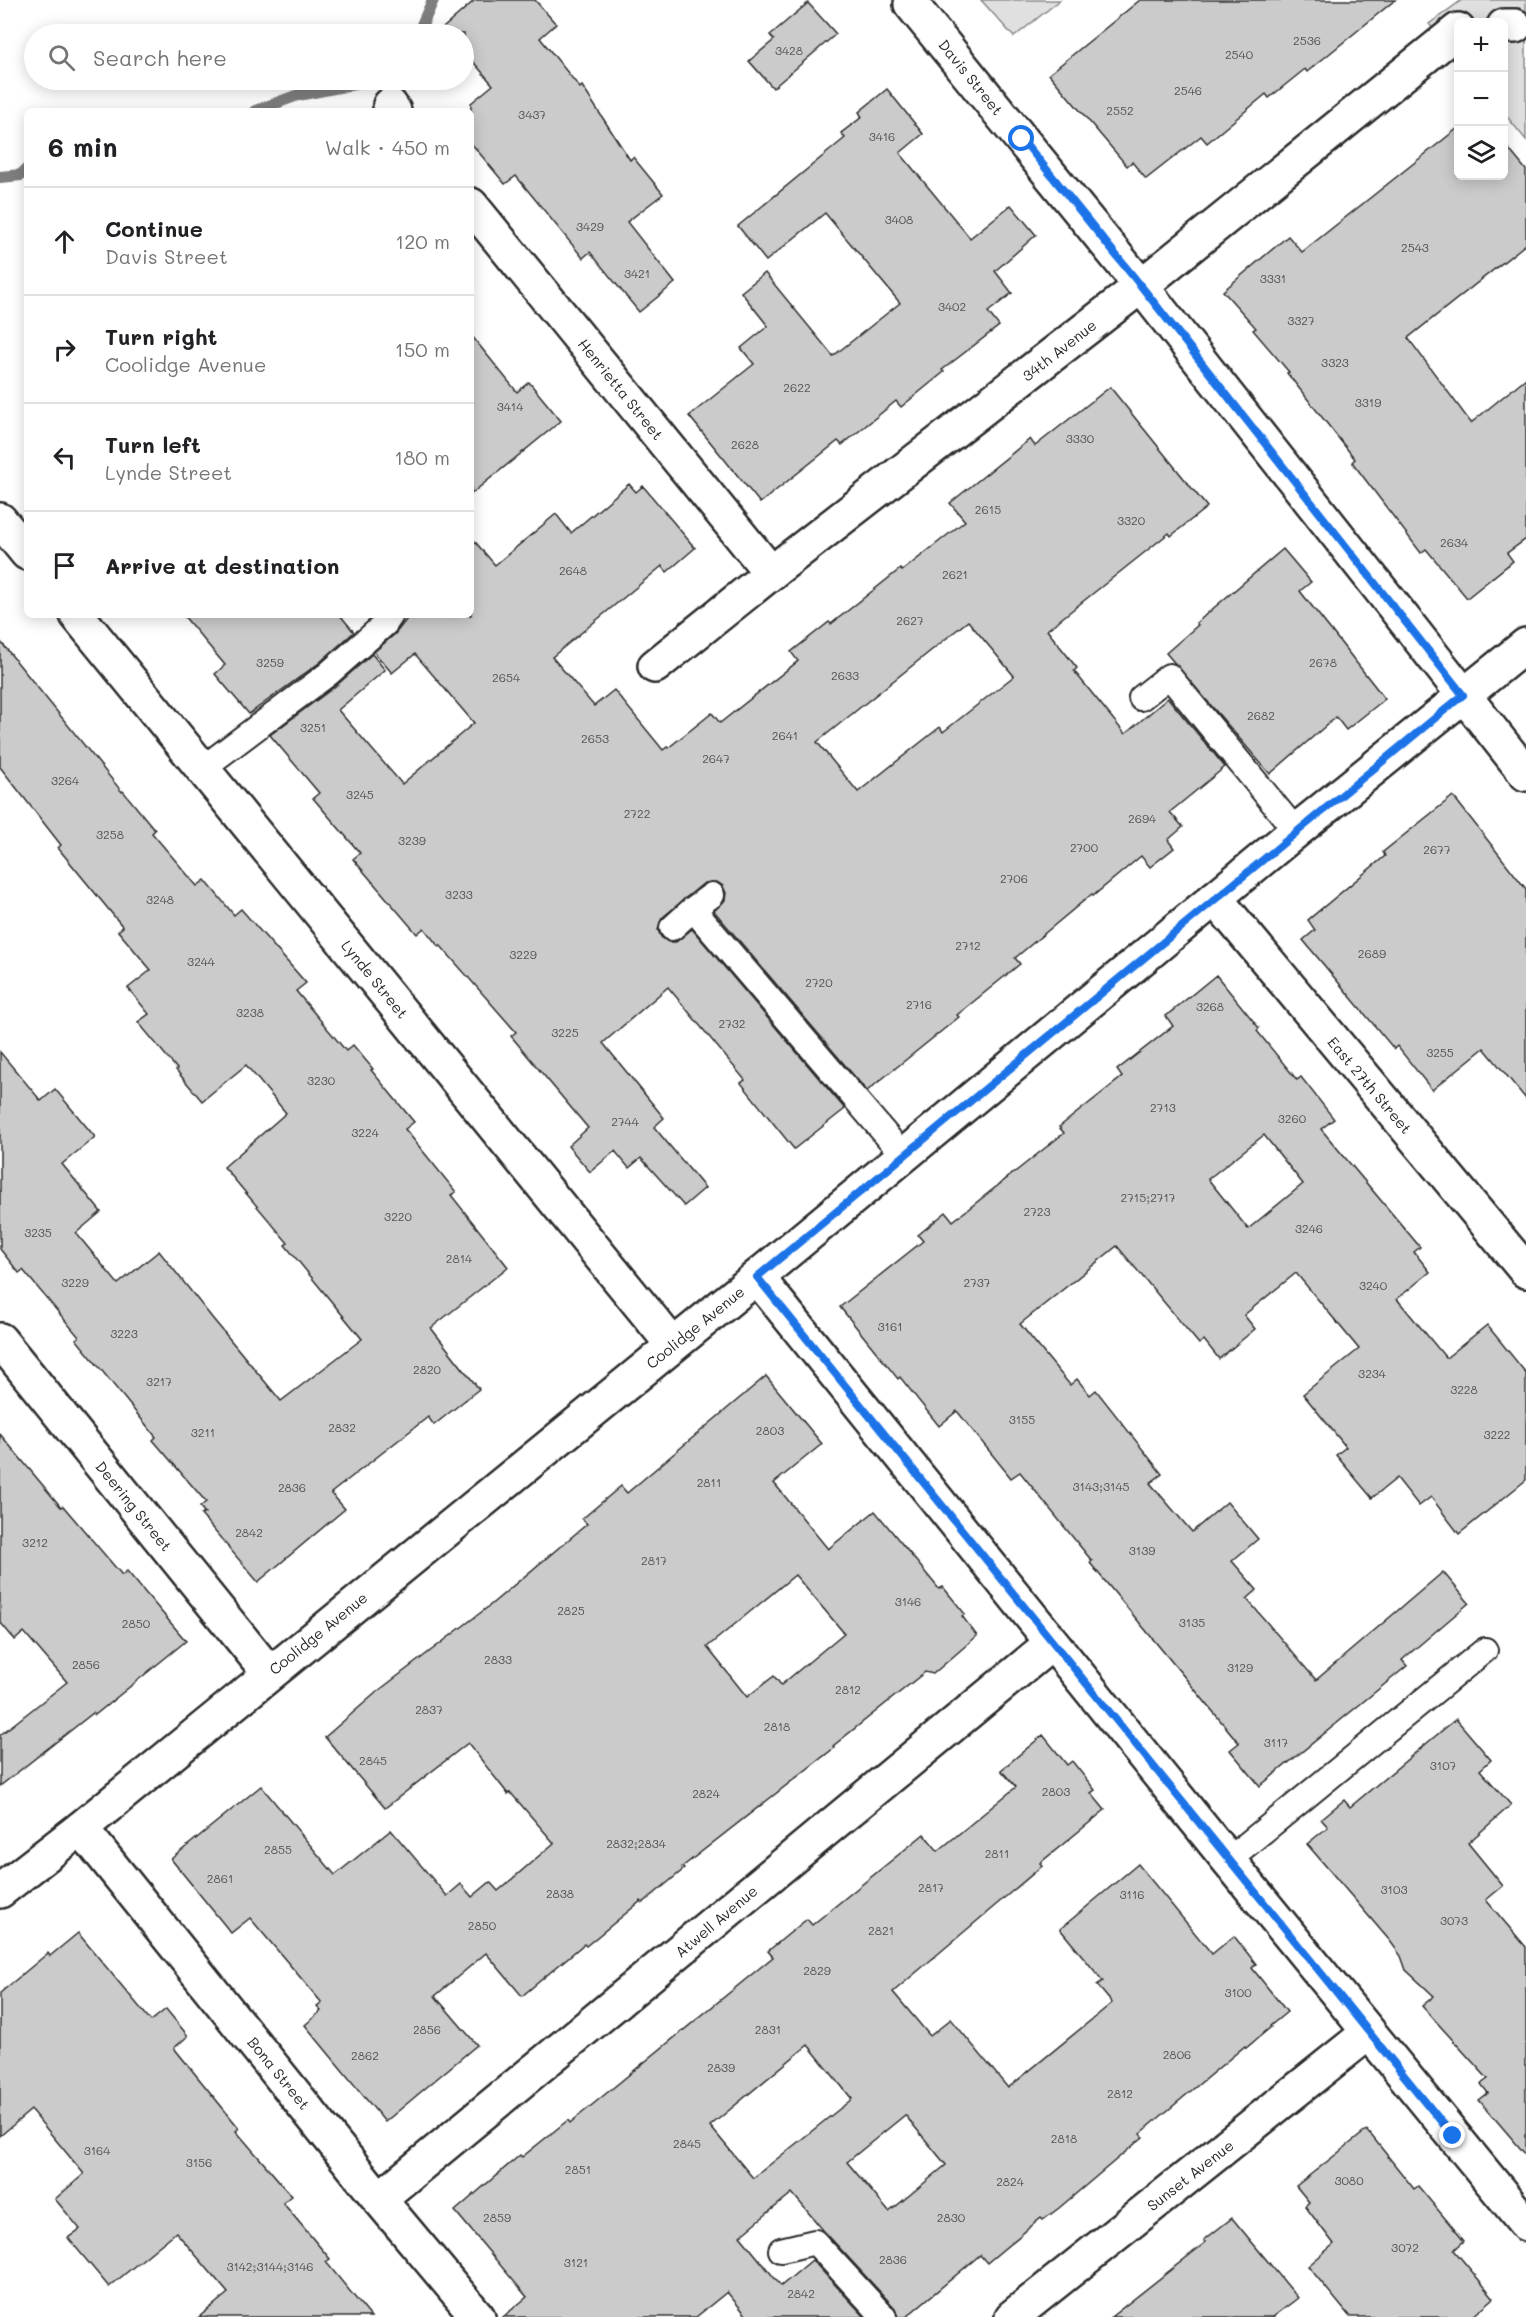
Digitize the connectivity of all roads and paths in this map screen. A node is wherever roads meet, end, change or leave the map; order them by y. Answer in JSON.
{"nodes":[{"id":1,"x":912,"y":0,"type":"edge"},
{"id":2,"x":1454,"y":33,"type":"edge"},
{"id":3,"x":474,"y":209,"type":"edge"},
{"id":4,"x":1141,"y":286,"type":"junction"},
{"id":5,"x":0,"y":520,"type":"edge"},
{"id":6,"x":24,"y":549,"type":"edge"},
{"id":7,"x":771,"y":573,"type":"junction"},
{"id":8,"x":79,"y":618,"type":"edge"},
{"id":9,"x":389,"y":618,"type":"edge"},
{"id":10,"x":1526,"y":645,"type":"edge"},
{"id":11,"x":655,"y":666,"type":"dead end"},
{"id":12,"x":1463,"y":695,"type":"junction"},
{"id":13,"x":1141,"y":698,"type":"dead end"},
{"id":14,"x":203,"y":768,"type":"junction"},
{"id":15,"x":1526,"y":774,"type":"edge"},
{"id":16,"x":1296,"y":831,"type":"junction"},
{"id":17,"x":1215,"y":898,"type":"junction"},
{"id":18,"x":672,"y":928,"type":"dead end"},
{"id":19,"x":904,"y":1156,"type":"junction"},
{"id":20,"x":1526,"y":1271,"type":"edge"},
{"id":21,"x":757,"y":1277,"type":"junction"},
{"id":22,"x":0,"y":1340,"type":"edge"},
{"id":23,"x":672,"y":1344,"type":"junction"},
{"id":24,"x":1052,"y":1643,"type":"junction"},
{"id":25,"x":1485,"y":1650,"type":"dead end"},
{"id":26,"x":269,"y":1673,"type":"junction"},
{"id":27,"x":81,"y":1828,"type":"junction"},
{"id":28,"x":1228,"y":1860,"type":"junction"},
{"id":29,"x":0,"y":1891,"type":"edge"},
{"id":30,"x":1368,"y":2033,"type":"junction"},
{"id":31,"x":379,"y":2199,"type":"junction"},
{"id":32,"x":1526,"y":2224,"type":"edge"},
{"id":33,"x":781,"y":2250,"type":"dead end"},
{"id":34,"x":1027,"y":2312,"type":"edge"},
{"id":35,"x":478,"y":2317,"type":"edge"},
{"id":36,"x":884,"y":2317,"type":"edge"}],
"edges":[{"from":1,"to":4,"type":"street","name":"Davis Street"},
{"from":2,"to":4,"type":"street","name":"34th Avenue"},
{"from":3,"to":7,"type":"street","name":"Henrietta Street"},
{"from":4,"to":7,"type":"street","name":"34th Avenue"},
{"from":4,"to":12,"type":"street","name":"Davis Street"},
{"from":5,"to":6,"type":"street"},
{"from":7,"to":11,"type":"street","name":"34th Avenue"},
{"from":8,"to":14,"type":"street","name":"Lynde Street"},
{"from":9,"to":14,"type":"lane"},
{"from":10,"to":12,"type":"street","name":"Coolidge Avenue"},
{"from":12,"to":15,"type":"street","name":"Davis Street"},
{"from":12,"to":16,"type":"street","name":"Coolidge Avenue"},
{"from":13,"to":16,"type":"lane"},
{"from":14,"to":23,"type":"street","name":"Lynde Street"},
{"from":16,"to":17,"type":"street","name":"Coolidge Avenue"},
{"from":17,"to":19,"type":"street","name":"Coolidge Avenue"},
{"from":17,"to":20,"type":"street","name":"East 27th Street"},
{"from":18,"to":19,"type":"lane"},
{"from":19,"to":21,"type":"street","name":"Coolidge Avenue"},
{"from":21,"to":23,"type":"street","name":"Coolidge Avenue"},
{"from":21,"to":24,"type":"street"},
{"from":22,"to":26,"type":"street","name":"Deering Street"},
{"from":23,"to":26,"type":"street","name":"Coolidge Avenue"},
{"from":24,"to":28,"type":"street"},
{"from":24,"to":31,"type":"street","name":"Atwell Avenue"},
{"from":25,"to":28,"type":"lane"},
{"from":26,"to":27,"type":"street","name":"Coolidge Avenue"},
{"from":27,"to":29,"type":"street","name":"Coolidge Avenue"},
{"from":27,"to":31,"type":"street","name":"Bona Street"},
{"from":28,"to":30,"type":"street"},
{"from":30,"to":32,"type":"street"},
{"from":30,"to":34,"type":"street","name":"Sunset Avenue"},
{"from":31,"to":35,"type":"street","name":"Bona Street"},
{"from":33,"to":36,"type":"lane"}]}
